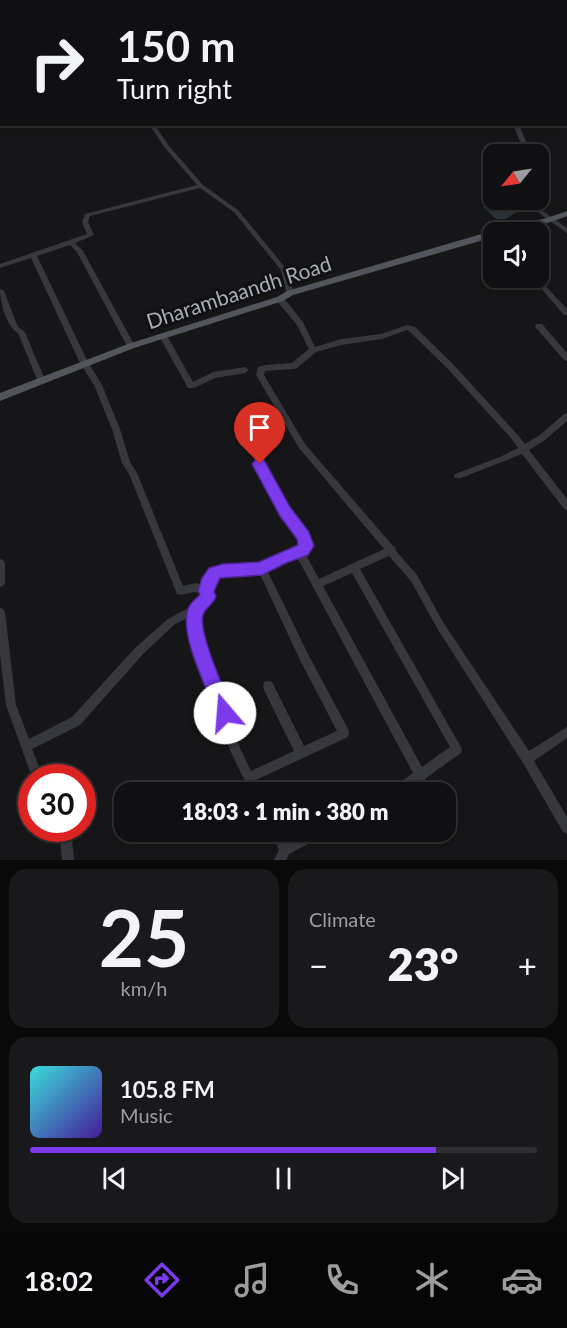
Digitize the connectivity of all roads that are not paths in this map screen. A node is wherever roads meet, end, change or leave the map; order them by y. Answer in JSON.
{"nodes":[{"id":1,"x":152,"y":126,"type":"edge"},
{"id":2,"x":517,"y":126,"type":"edge"},
{"id":3,"x":524,"y":144,"type":"edge"},
{"id":4,"x":201,"y":186,"type":"junction"},
{"id":5,"x":537,"y":210,"type":"edge"},
{"id":6,"x":567,"y":213,"type":"edge"},
{"id":7,"x":550,"y":220,"type":"junction"},
{"id":8,"x":542,"y":222,"type":"edge"},
{"id":9,"x":567,"y":231,"type":"edge"},
{"id":10,"x":483,"y":237,"type":"edge"},
{"id":11,"x":72,"y":243,"type":"junction"},
{"id":12,"x":33,"y":255,"type":"junction"},
{"id":13,"x":0,"y":266,"type":"edge"},
{"id":14,"x":544,"y":288,"type":"edge"},
{"id":15,"x":0,"y":291,"type":"edge"},
{"id":16,"x":290,"y":293,"type":"junction"},
{"id":17,"x":280,"y":299,"type":"junction"},
{"id":18,"x":567,"y":313,"type":"edge"},
{"id":19,"x":539,"y":326,"type":"dead end"},
{"id":20,"x":163,"y":336,"type":"junction"},
{"id":21,"x":131,"y":346,"type":"junction"},
{"id":22,"x":313,"y":350,"type":"junction"},
{"id":23,"x":567,"y":358,"type":"edge"},
{"id":24,"x":84,"y":363,"type":"junction"},
{"id":25,"x":245,"y":370,"type":"dead end"},
{"id":26,"x":41,"y":380,"type":"junction"},
{"id":27,"x":0,"y":397,"type":"edge"},
{"id":28,"x":567,"y":416,"type":"edge"},
{"id":29,"x":255,"y":449,"type":"dead end"},
{"id":30,"x":523,"y":451,"type":"junction"},
{"id":31,"x":458,"y":476,"type":"dead end"},
{"id":32,"x":567,"y":506,"type":"edge"},
{"id":33,"x":392,"y":550,"type":"junction"},
{"id":34,"x":303,"y":551,"type":"junction"},
{"id":35,"x":0,"y":563,"type":"edge"},
{"id":36,"x":354,"y":567,"type":"junction"},
{"id":37,"x":262,"y":568,"type":"junction"},
{"id":38,"x":0,"y":582,"type":"edge"},
{"id":39,"x":318,"y":584,"type":"junction"},
{"id":40,"x":206,"y":591,"type":"junction"},
{"id":41,"x":195,"y":609,"type":"junction"},
{"id":42,"x":0,"y":612,"type":"edge"},
{"id":43,"x":268,"y":686,"type":"dead end"},
{"id":44,"x":567,"y":732,"type":"edge"},
{"id":45,"x":26,"y":746,"type":"junction"},
{"id":46,"x":301,"y":753,"type":"junction"},
{"id":47,"x":527,"y":759,"type":"junction"},
{"id":48,"x":32,"y":764,"type":"edge"},
{"id":49,"x":421,"y":776,"type":"junction"},
{"id":50,"x":249,"y":778,"type":"junction"},
{"id":51,"x":251,"y":782,"type":"edge"},
{"id":52,"x":412,"y":782,"type":"edge"},
{"id":53,"x":567,"y":828,"type":"edge"},
{"id":54,"x":66,"y":842,"type":"edge"},
{"id":55,"x":304,"y":842,"type":"edge"},
{"id":56,"x":283,"y":855,"type":"edge"},
{"id":57,"x":68,"y":860,"type":"edge"}],
"edges":[{"from":1,"to":4,"type":"street"},
{"from":2,"to":3,"type":"street"},
{"from":4,"to":11,"type":"street"},
{"from":4,"to":16,"type":"street"},
{"from":5,"to":7,"type":"street"},
{"from":6,"to":7,"type":"main road"},
{"from":7,"to":8,"type":"main road"},
{"from":7,"to":9,"type":"street"},
{"from":10,"to":16,"type":"main road","name":"Dharambaandh Road"},
{"from":11,"to":12,"type":"street"},
{"from":11,"to":21,"type":"street"},
{"from":12,"to":13,"type":"street"},
{"from":12,"to":24,"type":"street"},
{"from":14,"to":18,"type":"street"},
{"from":15,"to":26,"type":"street"},
{"from":16,"to":17,"type":"main road","name":"Dharambaandh Road"},
{"from":17,"to":20,"type":"main road","name":"Dharambaandh Road"},
{"from":17,"to":22,"type":"street"},
{"from":19,"to":23,"type":"street"},
{"from":20,"to":21,"type":"main road","name":"Dharambaandh Road"},
{"from":20,"to":25,"type":"street"},
{"from":21,"to":24,"type":"main road","name":"Dharambaandh Road"},
{"from":22,"to":30,"type":"street"},
{"from":22,"to":33,"type":"street"},
{"from":24,"to":26,"type":"main road","name":"Dharambaandh Road"},
{"from":24,"to":40,"type":"street"},
{"from":26,"to":27,"type":"main road","name":"Dharambaandh Road"},
{"from":28,"to":30,"type":"street"},
{"from":29,"to":34,"type":"street"},
{"from":30,"to":31,"type":"street"},
{"from":30,"to":32,"type":"street"},
{"from":33,"to":36,"type":"street"},
{"from":33,"to":47,"type":"street"},
{"from":34,"to":37,"type":"street"},
{"from":34,"to":39,"type":"street"},
{"from":35,"to":38,"type":"street"},
{"from":36,"to":39,"type":"street"},
{"from":36,"to":49,"type":"street"},
{"from":37,"to":40,"type":"street"},
{"from":37,"to":46,"type":"street"},
{"from":39,"to":49,"type":"street"},
{"from":40,"to":41,"type":"street"},
{"from":41,"to":45,"type":"street"},
{"from":41,"to":50,"type":"street"},
{"from":42,"to":45,"type":"street"},
{"from":43,"to":46,"type":"street"},
{"from":44,"to":47,"type":"street"},
{"from":45,"to":48,"type":"street"},
{"from":46,"to":50,"type":"street"},
{"from":47,"to":53,"type":"street"},
{"from":49,"to":52,"type":"street"},
{"from":50,"to":51,"type":"street"},
{"from":54,"to":57,"type":"street"},
{"from":55,"to":56,"type":"street"}]}
